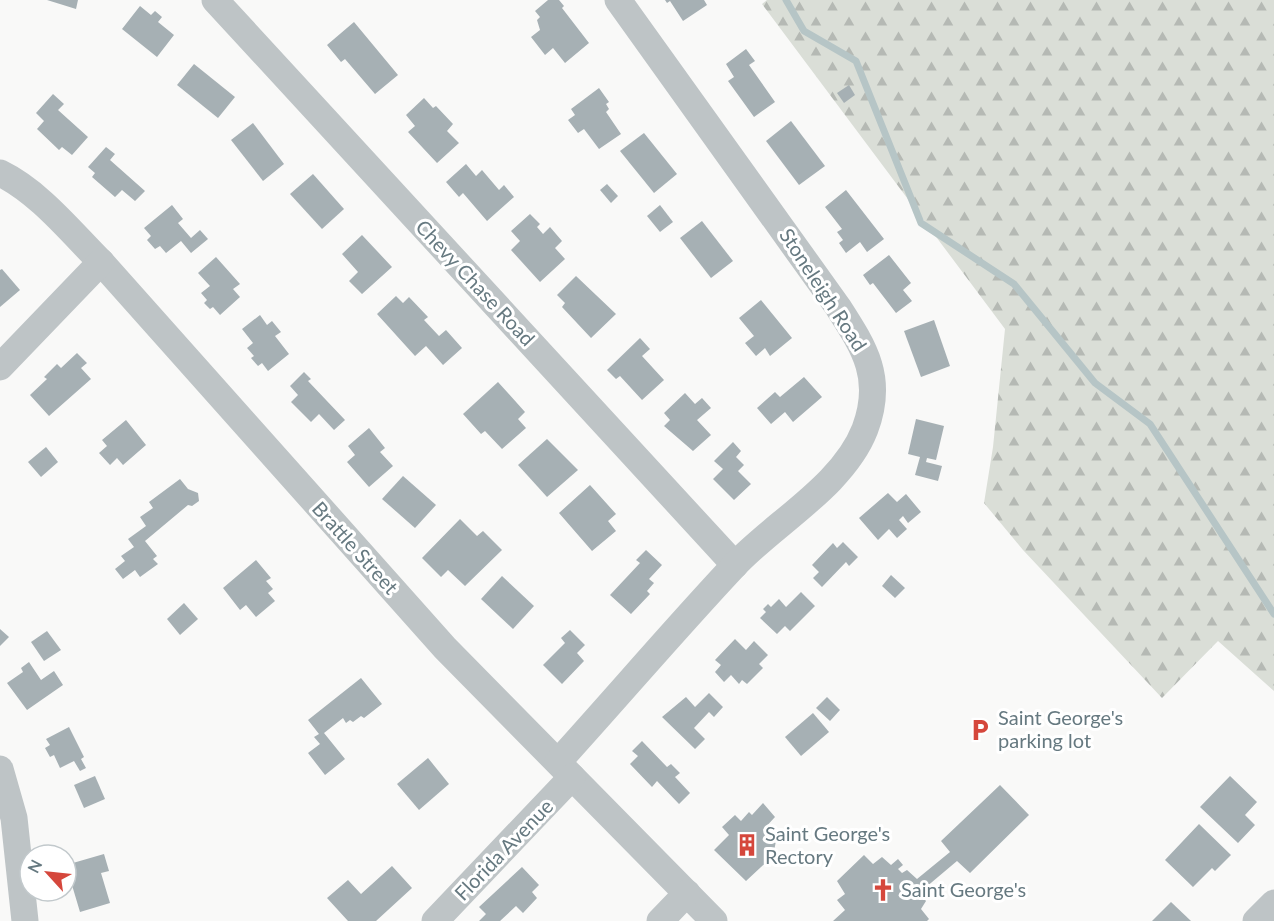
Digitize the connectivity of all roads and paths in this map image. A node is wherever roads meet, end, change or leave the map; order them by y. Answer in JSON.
{"nodes":[{"id":1,"x":215,"y":0,"type":"edge"},
{"id":2,"x":618,"y":0,"type":"edge"},
{"id":3,"x":0,"y":173,"type":"edge"},
{"id":4,"x":100,"y":262,"type":"junction"},
{"id":5,"x":0,"y":367,"type":"edge"},
{"id":6,"x":735,"y":565,"type":"junction"},
{"id":7,"x":0,"y":769,"type":"edge"},
{"id":8,"x":565,"y":770,"type":"junction"},
{"id":9,"x":687,"y":893,"type":"junction"},
{"id":10,"x":1274,"y":903,"type":"edge"},
{"id":11,"x":25,"y":921,"type":"edge"},
{"id":12,"x":435,"y":921,"type":"edge"},
{"id":13,"x":660,"y":921,"type":"edge"},
{"id":14,"x":714,"y":921,"type":"edge"},
{"id":15,"x":1256,"y":921,"type":"edge"}],
"edges":[{"from":1,"to":6,"type":"street","name":"Chevy Chase Road"},
{"from":2,"to":6,"type":"street","name":"Stoneleigh Road"},
{"from":3,"to":4,"type":"street","name":"Brattle Street"},
{"from":4,"to":5,"type":"street"},
{"from":4,"to":8,"type":"street","name":"Brattle Street"},
{"from":6,"to":8,"type":"street","name":"Stoneleigh Road"},
{"from":7,"to":11,"type":"street"},
{"from":8,"to":9,"type":"street","name":"Brattle Street"},
{"from":8,"to":12,"type":"street","name":"Florida Avenue"},
{"from":9,"to":13,"type":"street"},
{"from":9,"to":14,"type":"street","name":"Brattle Street"},
{"from":10,"to":15,"type":"street"}]}
